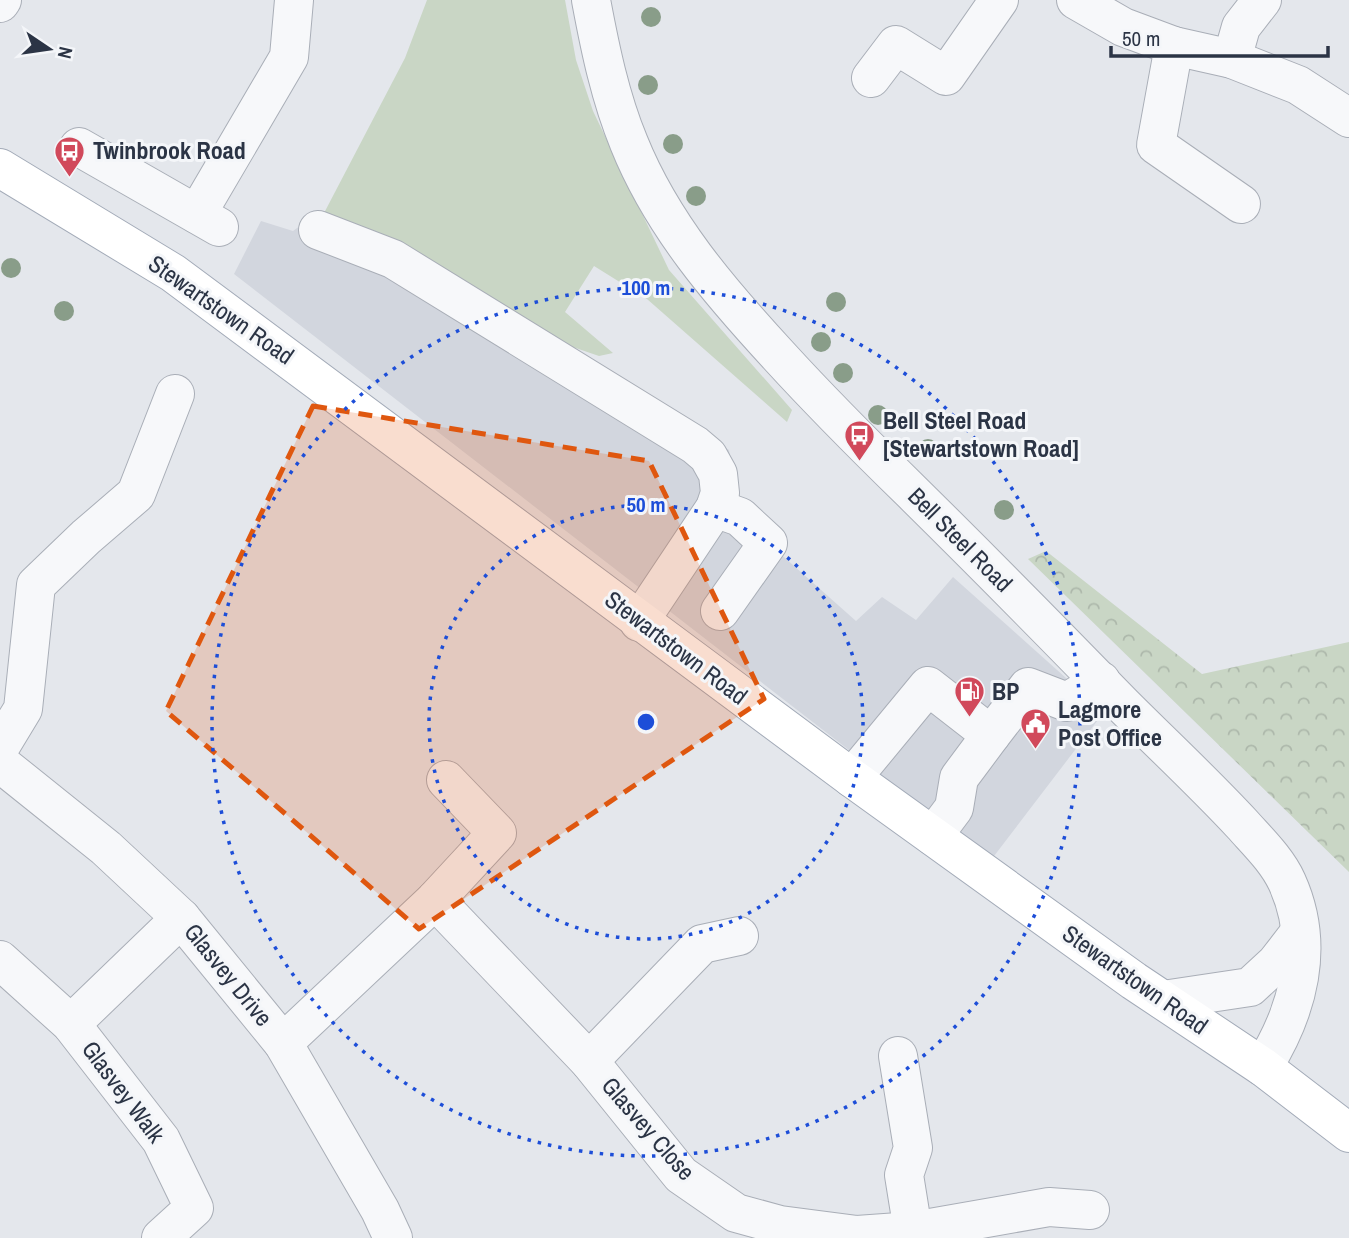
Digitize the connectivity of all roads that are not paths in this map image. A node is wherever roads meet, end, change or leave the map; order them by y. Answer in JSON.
{"nodes":[{"id":1,"x":294,"y":0,"type":"edge"},
{"id":2,"x":591,"y":0,"type":"edge"},
{"id":3,"x":999,"y":0,"type":"edge"},
{"id":4,"x":1076,"y":0,"type":"edge"},
{"id":5,"x":1262,"y":0,"type":"edge"},
{"id":6,"x":1174,"y":46,"type":"junction"},
{"id":7,"x":1232,"y":59,"type":"junction"},
{"id":8,"x":872,"y":78,"type":"dead end"},
{"id":9,"x":1349,"y":118,"type":"edge"},
{"id":10,"x":79,"y":147,"type":"dead end"},
{"id":11,"x":0,"y":168,"type":"edge"},
{"id":12,"x":1241,"y":204,"type":"dead end"},
{"id":13,"x":317,"y":230,"type":"dead end"},
{"id":14,"x":175,"y":394,"type":"dead end"},
{"id":15,"x":715,"y":509,"type":"junction"},
{"id":16,"x":720,"y":611,"type":"dead end"},
{"id":17,"x":639,"y":622,"type":"junction"},
{"id":18,"x":16,"y":640,"type":"edge"},
{"id":19,"x":1101,"y":681,"type":"junction"},
{"id":20,"x":991,"y":735,"type":"junction"},
{"id":21,"x":0,"y":747,"type":"edge"},
{"id":22,"x":0,"y":763,"type":"edge"},
{"id":23,"x":852,"y":778,"type":"junction"},
{"id":24,"x":446,"y":780,"type":"dead end"},
{"id":25,"x":944,"y":822,"type":"junction"},
{"id":26,"x":435,"y":900,"type":"junction"},
{"id":27,"x":181,"y":918,"type":"junction"},
{"id":28,"x":1300,"y":932,"type":"junction"},
{"id":29,"x":739,"y":936,"type":"dead end"},
{"id":30,"x":0,"y":960,"type":"edge"},
{"id":31,"x":1163,"y":1000,"type":"junction"},
{"id":32,"x":71,"y":1024,"type":"junction"},
{"id":33,"x":283,"y":1043,"type":"junction"},
{"id":34,"x":898,"y":1056,"type":"dead end"},
{"id":35,"x":589,"y":1061,"type":"junction"},
{"id":36,"x":1263,"y":1067,"type":"junction"},
{"id":37,"x":1349,"y":1133,"type":"edge"},
{"id":38,"x":1090,"y":1210,"type":"dead end"},
{"id":39,"x":914,"y":1231,"type":"junction"},
{"id":40,"x":827,"y":1236,"type":"edge"},
{"id":41,"x":162,"y":1238,"type":"edge"},
{"id":42,"x":393,"y":1238,"type":"edge"}],
"edges":[{"from":1,"to":10,"type":"street"},
{"from":2,"to":19,"type":"street","name":"Bell Steel Road"},
{"from":3,"to":8,"type":"street"},
{"from":4,"to":6,"type":"street"},
{"from":5,"to":7,"type":"street"},
{"from":6,"to":7,"type":"street"},
{"from":6,"to":12,"type":"street"},
{"from":7,"to":9,"type":"street"},
{"from":11,"to":17,"type":"main road","name":"Stewartstown Road"},
{"from":13,"to":15,"type":"street"},
{"from":14,"to":18,"type":"street"},
{"from":15,"to":16,"type":"street"},
{"from":15,"to":17,"type":"street"},
{"from":17,"to":23,"type":"main road","name":"Stewartstown Road"},
{"from":18,"to":21,"type":"street"},
{"from":19,"to":20,"type":"street"},
{"from":19,"to":28,"type":"street","name":"Bell Steel Road"},
{"from":20,"to":23,"type":"street"},
{"from":20,"to":25,"type":"street"},
{"from":22,"to":27,"type":"street","name":"Glasvey Drive"},
{"from":23,"to":25,"type":"main road","name":"Stewartstown Road"},
{"from":24,"to":26,"type":"street"},
{"from":25,"to":31,"type":"main road","name":"Stewartstown Road"},
{"from":26,"to":33,"type":"street"},
{"from":26,"to":35,"type":"street","name":"Glasvey Close"},
{"from":27,"to":32,"type":"street"},
{"from":27,"to":33,"type":"street","name":"Glasvey Drive"},
{"from":28,"to":31,"type":"street"},
{"from":28,"to":36,"type":"street","name":"Bell Steel Road"},
{"from":29,"to":35,"type":"street"},
{"from":30,"to":32,"type":"street","name":"Glasvey Walk"},
{"from":31,"to":36,"type":"main road","name":"Stewartstown Road"},
{"from":32,"to":41,"type":"street","name":"Glasvey Walk"},
{"from":33,"to":42,"type":"street","name":"Glasvey Drive"},
{"from":34,"to":39,"type":"street"},
{"from":35,"to":40,"type":"street","name":"Glasvey Close"},
{"from":36,"to":37,"type":"main road","name":"Stewartstown Road"},
{"from":38,"to":39,"type":"street","name":"Glasvey Close"},
{"from":39,"to":40,"type":"street","name":"Glasvey Close"}]}
